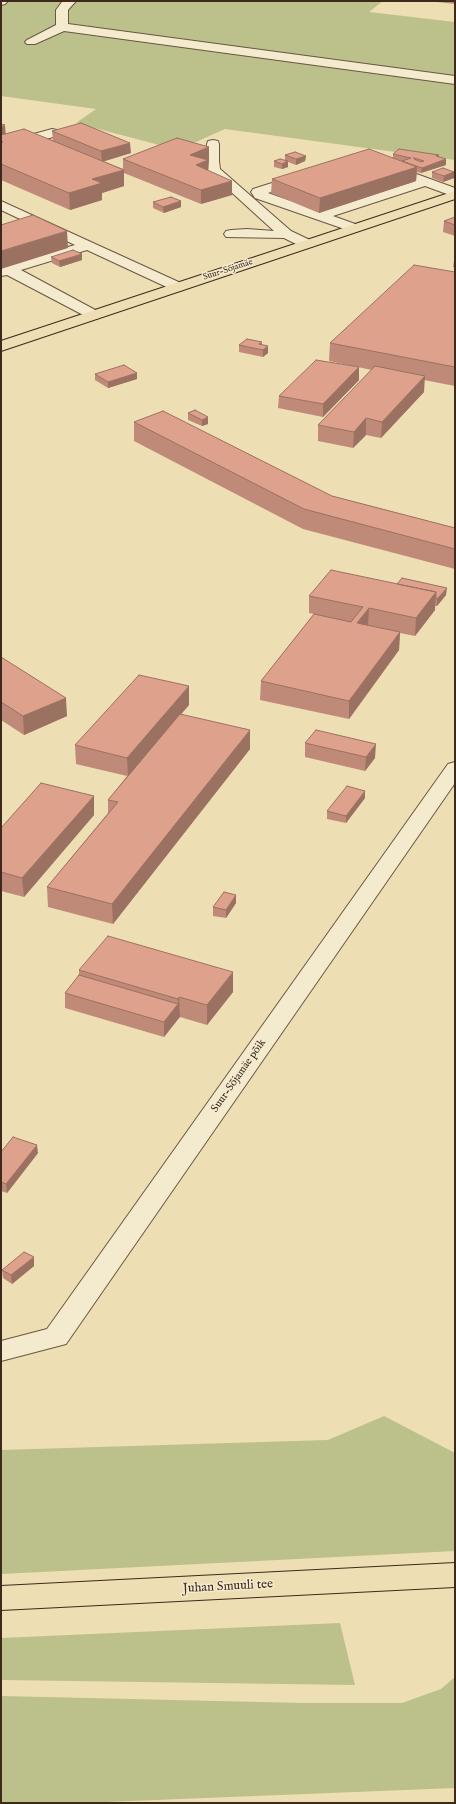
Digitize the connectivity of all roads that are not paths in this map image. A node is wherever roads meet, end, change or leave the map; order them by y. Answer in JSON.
{"nodes":[{"id":1,"x":70,"y":1,"type":"edge"},
{"id":2,"x":62,"y":27,"type":"junction"},
{"id":3,"x":31,"y":42,"type":"dead end"},
{"id":4,"x":455,"y":80,"type":"edge"},
{"id":5,"x":52,"y":133,"type":"edge"},
{"id":6,"x":213,"y":144,"type":"dead end"},
{"id":7,"x":1,"y":147,"type":"edge"},
{"id":8,"x":376,"y":164,"type":"edge"},
{"id":9,"x":310,"y":175,"type":"edge"},
{"id":10,"x":425,"y":182,"type":"junction"},
{"id":11,"x":455,"y":194,"type":"edge"},
{"id":12,"x":1,"y":205,"type":"edge"},
{"id":13,"x":319,"y":216,"type":"junction"},
{"id":14,"x":353,"y":228,"type":"junction"},
{"id":15,"x":231,"y":234,"type":"dead end"},
{"id":16,"x":286,"y":234,"type":"junction"},
{"id":17,"x":307,"y":244,"type":"junction"},
{"id":18,"x":88,"y":245,"type":"junction"},
{"id":19,"x":5,"y":271,"type":"edge"},
{"id":20,"x":178,"y":287,"type":"junction"},
{"id":21,"x":94,"y":314,"type":"junction"},
{"id":22,"x":1,"y":346,"type":"edge"},
{"id":23,"x":455,"y":768,"type":"edge"},
{"id":24,"x":1,"y":1351,"type":"edge"},
{"id":25,"x":455,"y":1575,"type":"edge"},
{"id":26,"x":1,"y":1598,"type":"edge"}],
"edges":[{"from":1,"to":2,"type":"street"},
{"from":2,"to":3,"type":"street"},
{"from":2,"to":4,"type":"street"},
{"from":5,"to":7,"type":"street"},
{"from":6,"to":16,"type":"street"},
{"from":8,"to":10,"type":"street"},
{"from":9,"to":13,"type":"street"},
{"from":10,"to":11,"type":"street"},
{"from":10,"to":13,"type":"street"},
{"from":11,"to":14,"type":"main road","name":"Suur-Sõjamäe"},
{"from":12,"to":18,"type":"street"},
{"from":13,"to":14,"type":"street"},
{"from":14,"to":17,"type":"main road","name":"Suur-Sõjamäe"},
{"from":15,"to":16,"type":"street"},
{"from":16,"to":17,"type":"street"},
{"from":17,"to":20,"type":"main road","name":"Suur-Sõjamäe"},
{"from":18,"to":19,"type":"street"},
{"from":18,"to":20,"type":"street"},
{"from":19,"to":21,"type":"street"},
{"from":20,"to":21,"type":"main road","name":"Suur-Sõjamäe"},
{"from":21,"to":22,"type":"main road","name":"Suur-Sõjamäe"},
{"from":23,"to":24,"type":"street","name":"Suur-Sõjamäe põik"},
{"from":25,"to":26,"type":"main road","name":"Juhan Smuuli tee"}]}
